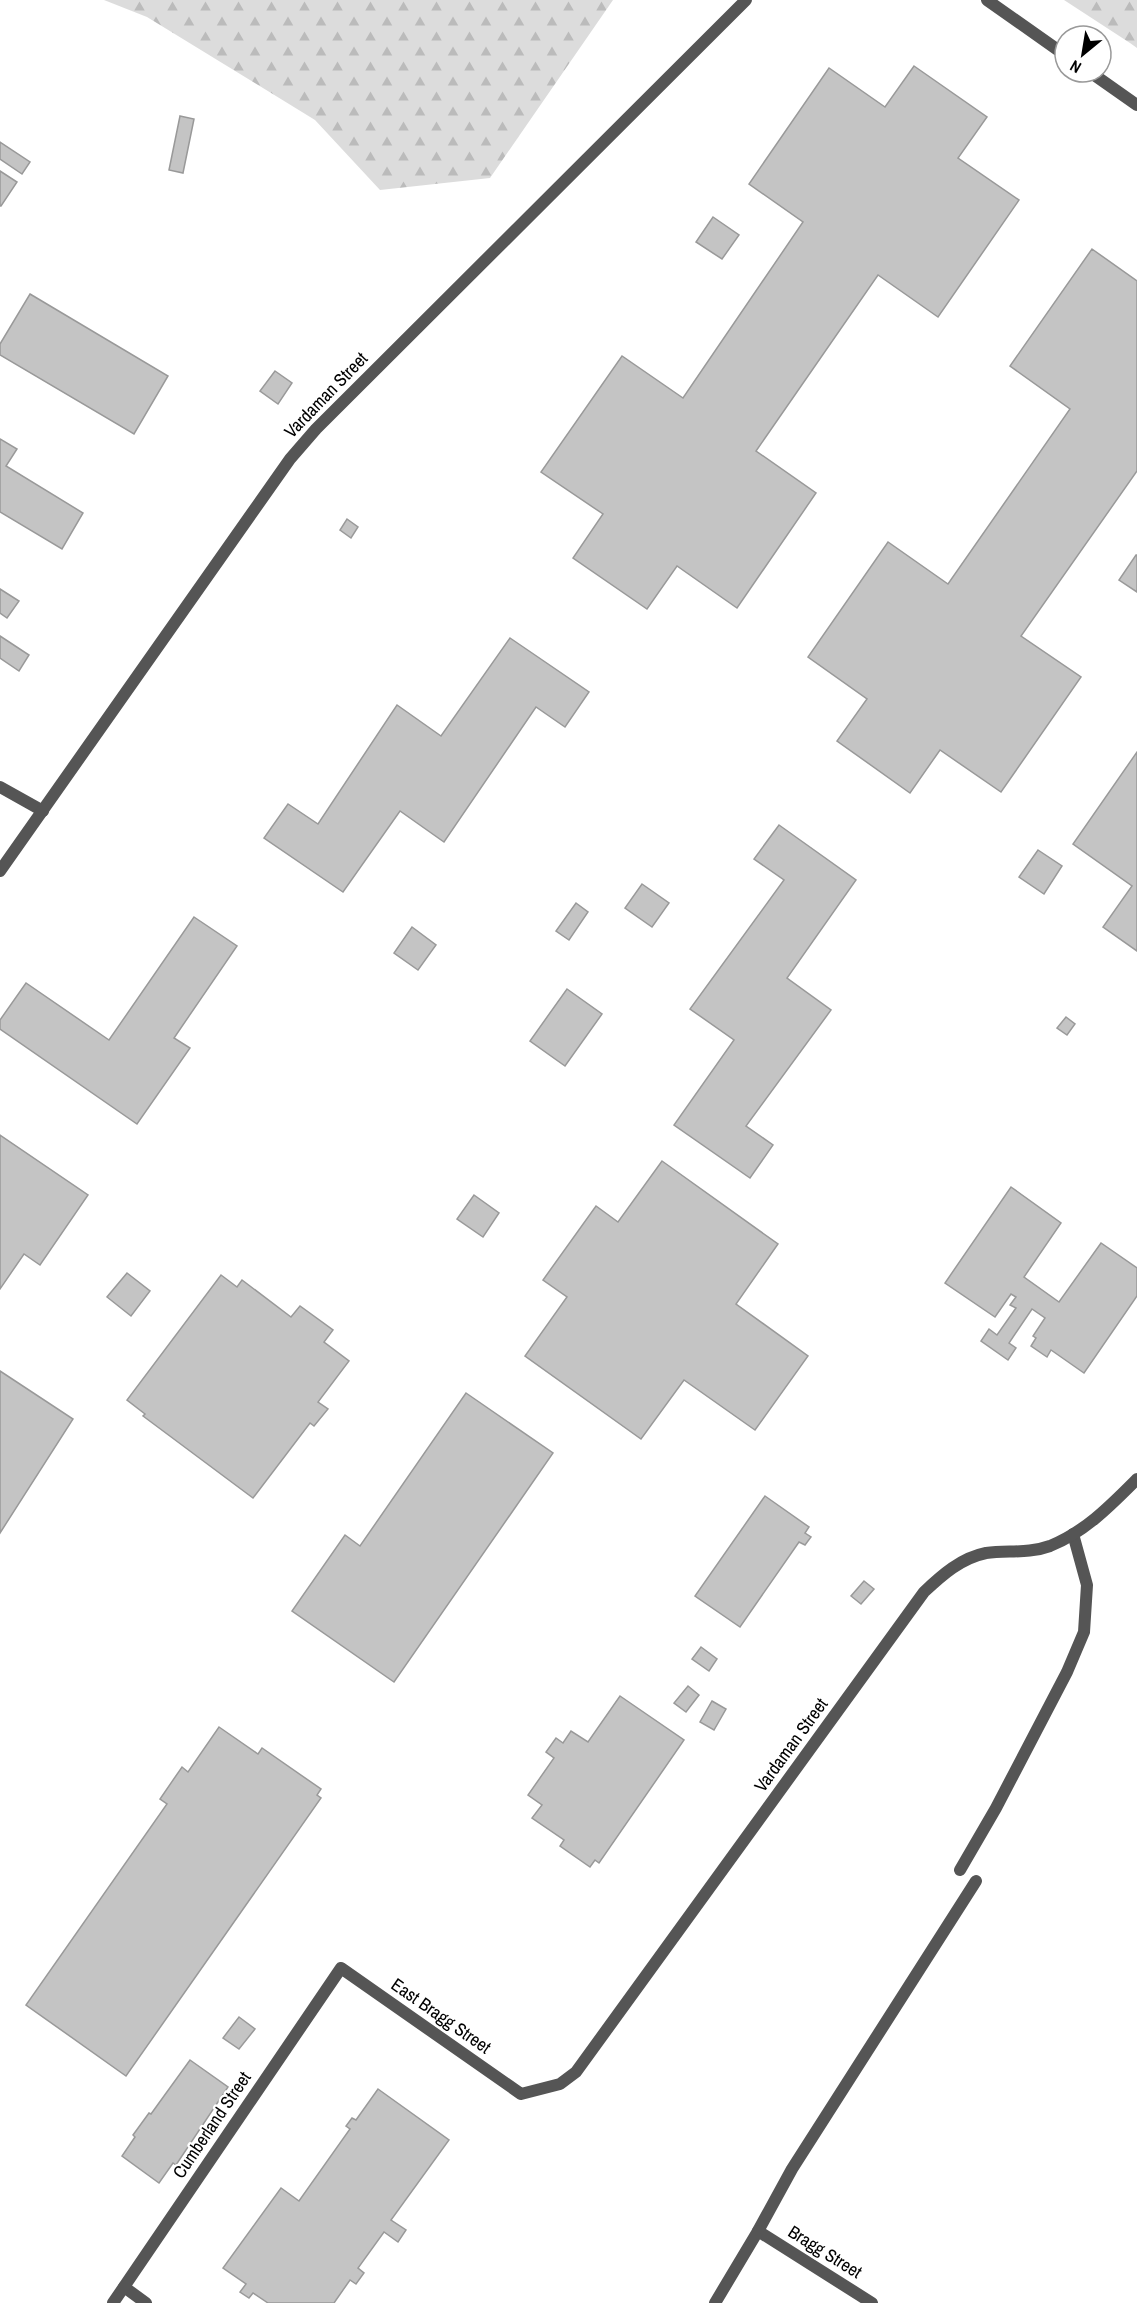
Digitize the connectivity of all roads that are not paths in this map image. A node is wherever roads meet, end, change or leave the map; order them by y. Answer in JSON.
{"nodes":[{"id":1,"x":746,"y":0,"type":"edge"},
{"id":2,"x":987,"y":0,"type":"edge"},
{"id":3,"x":1053,"y":47,"type":"edge"},
{"id":4,"x":1107,"y":84,"type":"edge"},
{"id":5,"x":1137,"y":105,"type":"edge"},
{"id":6,"x":0,"y":787,"type":"edge"},
{"id":7,"x":43,"y":811,"type":"junction"},
{"id":8,"x":0,"y":871,"type":"edge"},
{"id":9,"x":1137,"y":1479,"type":"edge"},
{"id":10,"x":1073,"y":1534,"type":"junction"},
{"id":11,"x":960,"y":1870,"type":"dead end"},
{"id":12,"x":976,"y":1881,"type":"dead end"},
{"id":13,"x":340,"y":1968,"type":"joint"},
{"id":14,"x":521,"y":2094,"type":"joint"},
{"id":15,"x":758,"y":2231,"type":"junction"},
{"id":16,"x":124,"y":2287,"type":"junction"},
{"id":17,"x":113,"y":2303,"type":"edge"},
{"id":18,"x":146,"y":2303,"type":"edge"},
{"id":19,"x":716,"y":2303,"type":"edge"},
{"id":20,"x":872,"y":2303,"type":"edge"}],
"edges":[{"from":1,"to":7,"type":"street","name":"Vardaman Street"},
{"from":2,"to":3,"type":"street"},
{"from":4,"to":5,"type":"street"},
{"from":6,"to":7,"type":"street"},
{"from":7,"to":8,"type":"street","name":"Vardaman Street"},
{"from":9,"to":10,"type":"street","name":"Vardaman Street"},
{"from":10,"to":11,"type":"street"},
{"from":10,"to":14,"type":"street","name":"Vardaman Street"},
{"from":12,"to":15,"type":"street"},
{"from":13,"to":14,"type":"street","name":"East Bragg Street"},
{"from":13,"to":16,"type":"street","name":"Cumberland Street"},
{"from":15,"to":19,"type":"street"},
{"from":15,"to":20,"type":"street","name":"Bragg Street"},
{"from":16,"to":17,"type":"street","name":"Cumberland Street"},
{"from":16,"to":18,"type":"street"}]}
